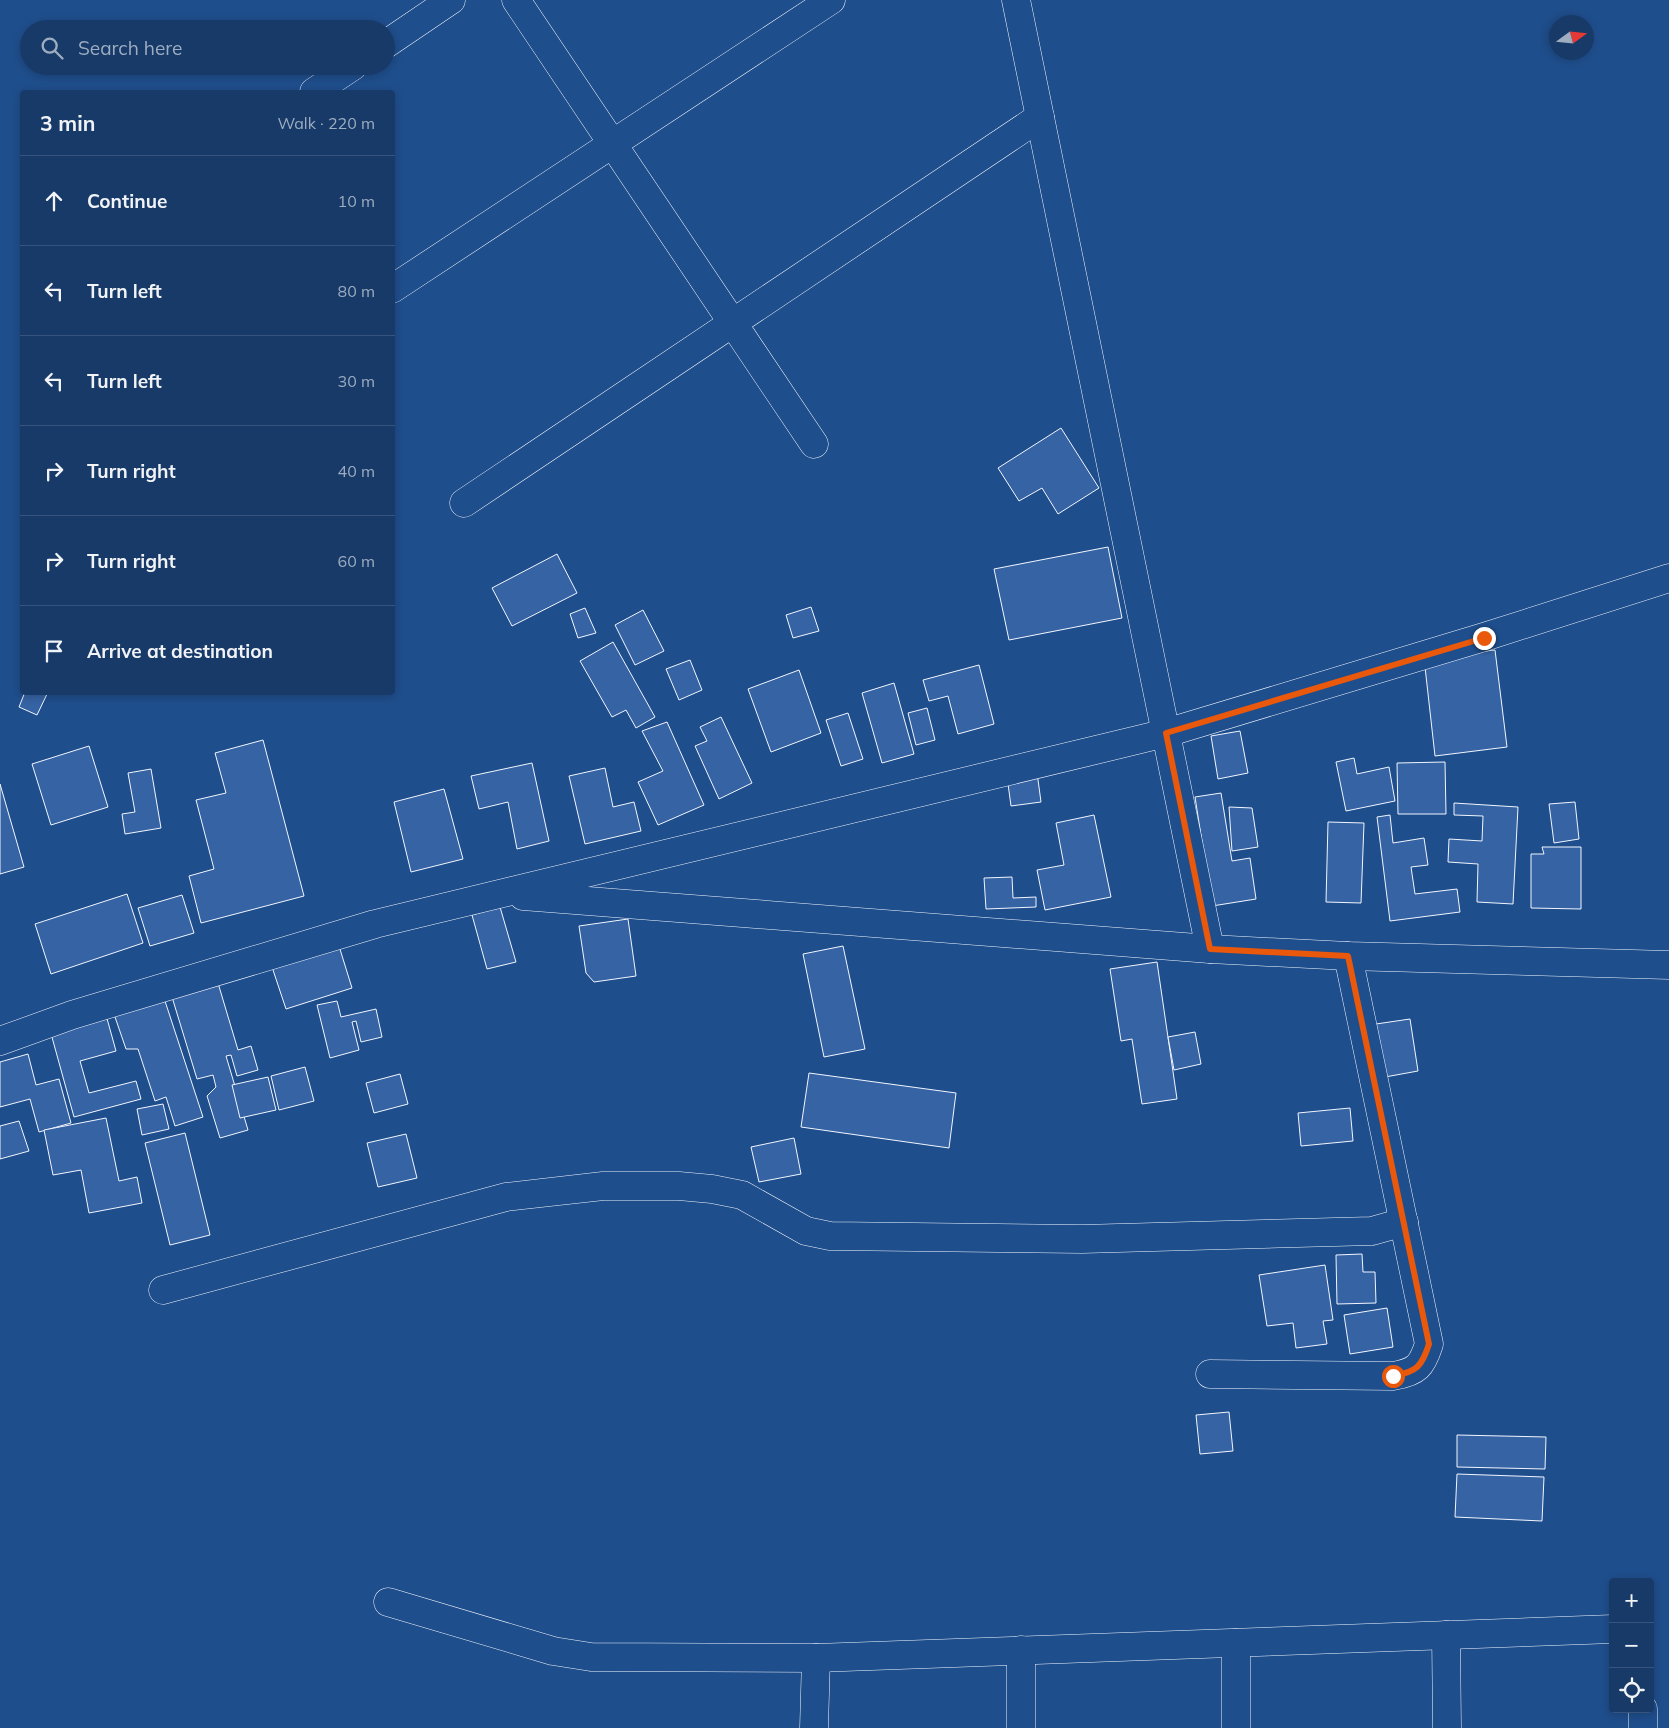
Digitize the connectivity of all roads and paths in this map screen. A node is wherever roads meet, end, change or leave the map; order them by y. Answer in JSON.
{"nodes":[{"id":1,"x":451,"y":0,"type":"edge"},
{"id":2,"x":516,"y":0,"type":"edge"},
{"id":3,"x":831,"y":0,"type":"edge"},
{"id":4,"x":1016,"y":0,"type":"edge"},
{"id":5,"x":395,"y":38,"type":"edge"},
{"id":6,"x":340,"y":75,"type":"edge"},
{"id":7,"x":317,"y":90,"type":"edge"},
{"id":8,"x":1040,"y":117,"type":"junction"},
{"id":9,"x":613,"y":144,"type":"junction"},
{"id":10,"x":395,"y":287,"type":"edge"},
{"id":11,"x":733,"y":323,"type":"junction"},
{"id":12,"x":814,"y":444,"type":"dead end"},
{"id":13,"x":464,"y":503,"type":"dead end"},
{"id":14,"x":1669,"y":578,"type":"edge"},
{"id":15,"x":1166,"y":733,"type":"junction"},
{"id":16,"x":497,"y":894,"type":"junction"},
{"id":17,"x":1210,"y":949,"type":"junction"},
{"id":18,"x":1348,"y":956,"type":"junction"},
{"id":19,"x":1669,"y":965,"type":"edge"},
{"id":20,"x":0,"y":1041,"type":"edge"},
{"id":21,"x":1404,"y":1222,"type":"junction"},
{"id":22,"x":163,"y":1290,"type":"dead end"},
{"id":23,"x":1210,"y":1374,"type":"dead end"},
{"id":24,"x":388,"y":1602,"type":"dead end"},
{"id":25,"x":1609,"y":1629,"type":"edge"},
{"id":26,"x":1446,"y":1635,"type":"junction"},
{"id":27,"x":1236,"y":1643,"type":"junction"},
{"id":28,"x":1021,"y":1650,"type":"junction"},
{"id":29,"x":816,"y":1658,"type":"junction"},
{"id":30,"x":1643,"y":1713,"type":"edge"},
{"id":31,"x":814,"y":1728,"type":"edge"},
{"id":32,"x":1021,"y":1728,"type":"edge"},
{"id":33,"x":1236,"y":1728,"type":"edge"},
{"id":34,"x":1447,"y":1728,"type":"edge"},
{"id":35,"x":1643,"y":1728,"type":"edge"}],
"edges":[{"from":1,"to":5,"type":"street"},
{"from":2,"to":9,"type":"street"},
{"from":3,"to":9,"type":"street"},
{"from":4,"to":8,"type":"street"},
{"from":6,"to":7,"type":"street"},
{"from":8,"to":11,"type":"street"},
{"from":8,"to":15,"type":"street"},
{"from":9,"to":10,"type":"street"},
{"from":9,"to":11,"type":"street"},
{"from":11,"to":12,"type":"street"},
{"from":11,"to":13,"type":"street"},
{"from":14,"to":15,"type":"street"},
{"from":15,"to":16,"type":"street"},
{"from":15,"to":17,"type":"street"},
{"from":16,"to":17,"type":"street"},
{"from":16,"to":20,"type":"street"},
{"from":17,"to":18,"type":"street"},
{"from":18,"to":19,"type":"street"},
{"from":18,"to":21,"type":"street"},
{"from":21,"to":22,"type":"street"},
{"from":21,"to":23,"type":"street"},
{"from":24,"to":29,"type":"street"},
{"from":25,"to":26,"type":"street"},
{"from":26,"to":27,"type":"street"},
{"from":26,"to":34,"type":"street"},
{"from":27,"to":28,"type":"street"},
{"from":27,"to":33,"type":"street"},
{"from":28,"to":29,"type":"street"},
{"from":28,"to":32,"type":"street"},
{"from":29,"to":31,"type":"street"},
{"from":30,"to":35,"type":"street"}]}
